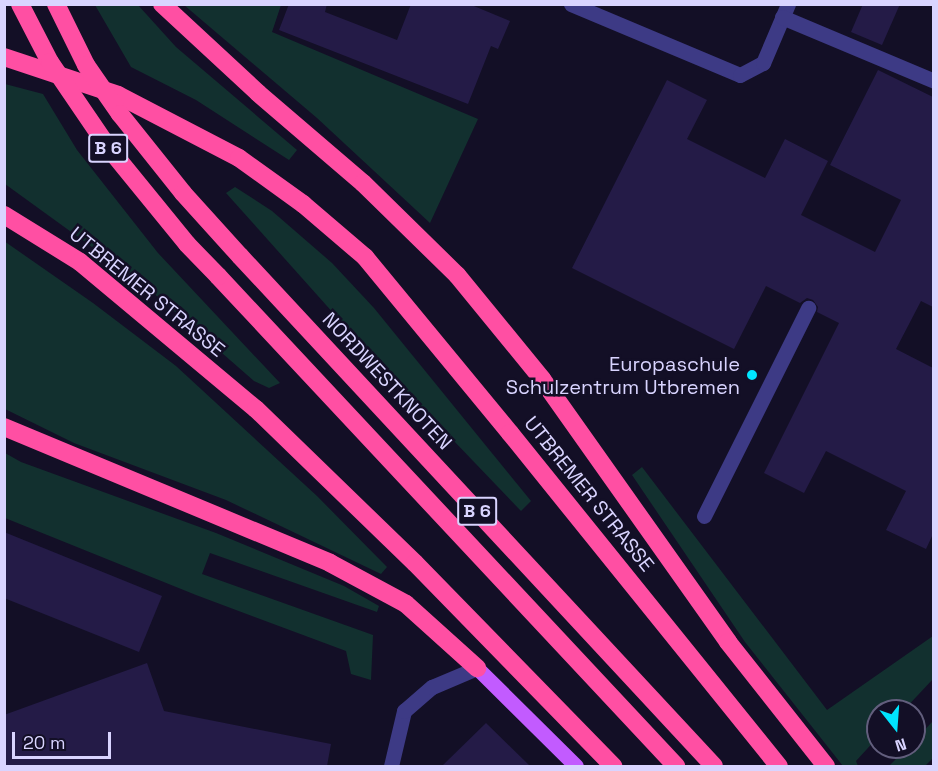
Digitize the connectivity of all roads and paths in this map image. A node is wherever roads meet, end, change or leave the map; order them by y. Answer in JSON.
{"nodes":[{"id":1,"x":20,"y":4,"type":"edge"},
{"id":2,"x":56,"y":4,"type":"edge"},
{"id":3,"x":162,"y":4,"type":"edge"},
{"id":4,"x":570,"y":4,"type":"edge"},
{"id":5,"x":785,"y":11,"type":"edge"},
{"id":6,"x":4,"y":57,"type":"edge"},
{"id":7,"x":933,"y":81,"type":"edge"},
{"id":8,"x":4,"y":215,"type":"edge"},
{"id":9,"x":808,"y":308,"type":"dead end"},
{"id":10,"x":4,"y":427,"type":"edge"},
{"id":11,"x":704,"y":516,"type":"dead end"},
{"id":12,"x":477,"y":668,"type":"junction"},
{"id":13,"x":745,"y":721,"type":"junction"},
{"id":14,"x":392,"y":766,"type":"edge"},
{"id":15,"x":576,"y":766,"type":"edge"},
{"id":16,"x":613,"y":766,"type":"edge"},
{"id":17,"x":676,"y":766,"type":"edge"},
{"id":18,"x":714,"y":766,"type":"edge"},
{"id":19,"x":779,"y":766,"type":"edge"},
{"id":20,"x":787,"y":766,"type":"edge"},
{"id":21,"x":826,"y":766,"type":"edge"}],
"edges":[{"from":1,"to":17,"type":"highway","number":"B 6","bridge":true},
{"from":2,"to":18,"type":"highway","name":"NORDWESTKNOTEN","number":"B 6","bridge":true},
{"from":3,"to":21,"type":"highway"},
{"from":4,"to":5,"type":"street"},
{"from":5,"to":7,"type":"street"},
{"from":6,"to":13,"type":"highway","name":"UTBREMER STRASSE"},
{"from":8,"to":16,"type":"highway","name":"UTBREMER STRASSE"},
{"from":9,"to":11,"type":"street"},
{"from":10,"to":12,"type":"highway"},
{"from":12,"to":14,"type":"street"},
{"from":12,"to":15,"type":"main road"},
{"from":13,"to":19,"type":"highway"},
{"from":13,"to":20,"type":"highway"}]}
